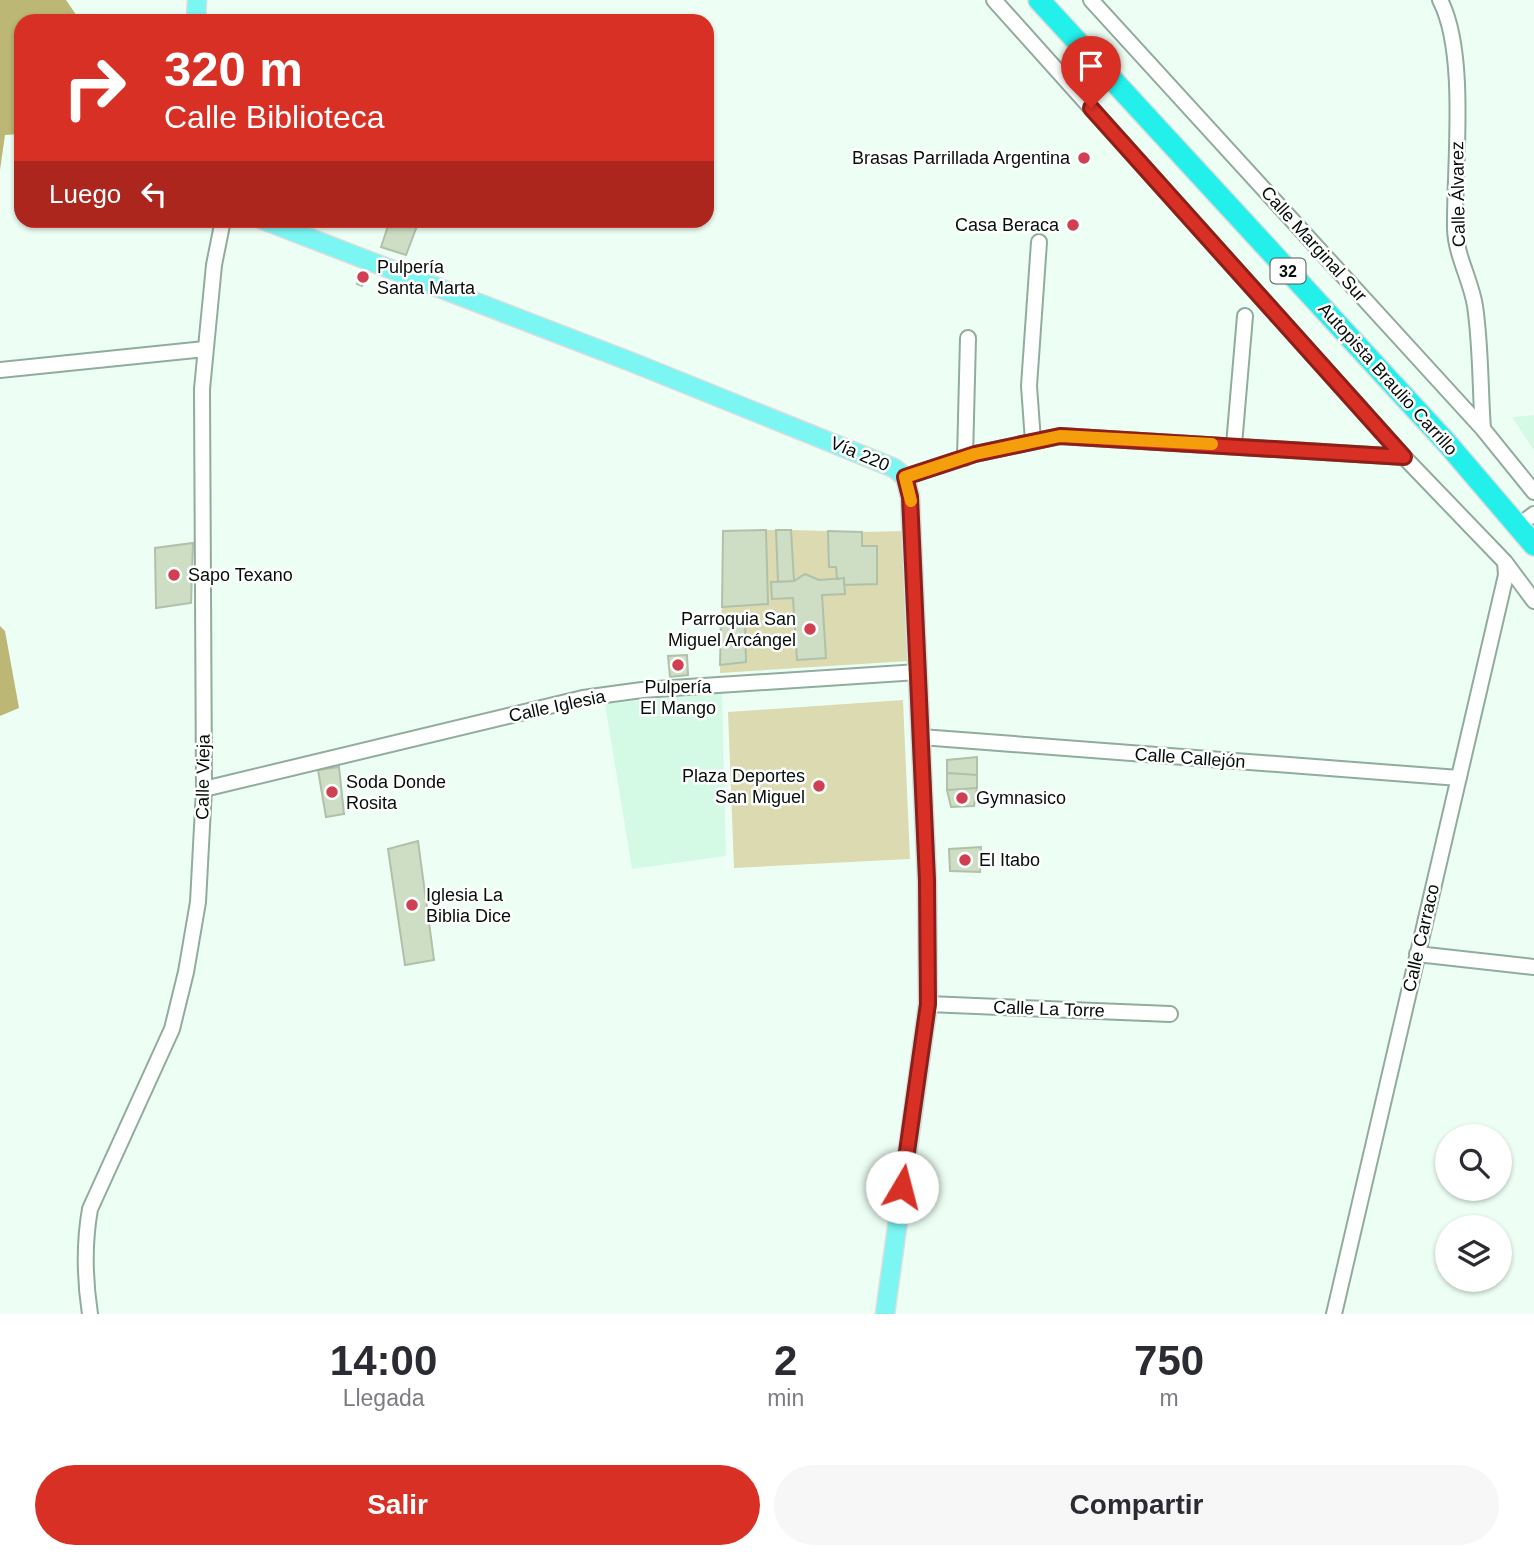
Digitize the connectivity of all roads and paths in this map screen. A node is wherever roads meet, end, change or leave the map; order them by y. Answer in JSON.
{"nodes":[{"id":1,"x":994,"y":0,"type":"edge"},
{"id":2,"x":1039,"y":0,"type":"edge"},
{"id":3,"x":1091,"y":0,"type":"edge"},
{"id":4,"x":1440,"y":0,"type":"edge"},
{"id":5,"x":221,"y":228,"type":"edge"},
{"id":6,"x":284,"y":228,"type":"edge"},
{"id":7,"x":1039,"y":242,"type":"dead end"},
{"id":8,"x":1245,"y":316,"type":"dead end"},
{"id":9,"x":968,"y":338,"type":"dead end"},
{"id":10,"x":205,"y":349,"type":"junction"},
{"id":11,"x":0,"y":370,"type":"edge"},
{"id":12,"x":1483,"y":429,"type":"junction"},
{"id":13,"x":1033,"y":440,"type":"junction"},
{"id":14,"x":1234,"y":445,"type":"junction"},
{"id":15,"x":1404,"y":457,"type":"junction"},
{"id":16,"x":965,"y":458,"type":"junction"},
{"id":17,"x":905,"y":477,"type":"junction"},
{"id":18,"x":1534,"y":492,"type":"edge"},
{"id":19,"x":1526,"y":520,"type":"edge"},
{"id":20,"x":1534,"y":545,"type":"edge"},
{"id":21,"x":1505,"y":562,"type":"junction"},
{"id":22,"x":1534,"y":601,"type":"edge"},
{"id":23,"x":918,"y":672,"type":"junction"},
{"id":24,"x":921,"y":737,"type":"junction"},
{"id":25,"x":1459,"y":778,"type":"junction"},
{"id":26,"x":204,"y":789,"type":"junction"},
{"id":27,"x":1417,"y":954,"type":"junction"},
{"id":28,"x":1534,"y":967,"type":"edge"},
{"id":29,"x":928,"y":1004,"type":"junction"},
{"id":30,"x":1170,"y":1014,"type":"dead end"},
{"id":31,"x":902,"y":1187,"type":"junction"},
{"id":32,"x":923,"y":1191,"type":"dead end"},
{"id":33,"x":90,"y":1314,"type":"edge"},
{"id":34,"x":885,"y":1314,"type":"edge"},
{"id":35,"x":1334,"y":1314,"type":"edge"}],
"edges":[{"from":1,"to":15,"type":"street"},
{"from":2,"to":19,"type":"highway","name":"Autopista Braulio Carrillo","number":"32"},
{"from":3,"to":12,"type":"street","name":"Calle Marginal Sur"},
{"from":4,"to":12,"type":"street","name":"Calle Álvarez"},
{"from":5,"to":10,"type":"street","name":"Calle Vieja"},
{"from":6,"to":17,"type":"main road","name":"Vía 220"},
{"from":7,"to":13,"type":"street"},
{"from":8,"to":14,"type":"street"},
{"from":9,"to":16,"type":"street"},
{"from":10,"to":11,"type":"street"},
{"from":10,"to":26,"type":"street","name":"Calle Vieja"},
{"from":12,"to":18,"type":"street","name":"Calle Marginal Sur"},
{"from":13,"to":14,"type":"street"},
{"from":13,"to":16,"type":"street"},
{"from":14,"to":15,"type":"street"},
{"from":15,"to":21,"type":"street"},
{"from":16,"to":17,"type":"street"},
{"from":17,"to":23,"type":"main road","name":"Vía 220"},
{"from":19,"to":20,"type":"highway","name":"Autopista Braulio Carrillo","number":"32"},
{"from":21,"to":22,"type":"street"},
{"from":21,"to":25,"type":"street","name":"Calle Carraco"},
{"from":23,"to":24,"type":"main road","name":"Vía 220"},
{"from":23,"to":26,"type":"street","name":"Calle Iglesia"},
{"from":24,"to":25,"type":"street","name":"Calle Callejón"},
{"from":24,"to":29,"type":"main road","name":"Vía 220"},
{"from":25,"to":27,"type":"street","name":"Calle Carraco"},
{"from":26,"to":33,"type":"street","name":"Calle Vieja"},
{"from":27,"to":28,"type":"street"},
{"from":27,"to":35,"type":"street","name":"Calle Carraco"},
{"from":29,"to":30,"type":"street","name":"Calle La Torre"},
{"from":29,"to":31,"type":"main road","name":"Vía 220"},
{"from":31,"to":32,"type":"street"},
{"from":31,"to":34,"type":"main road","name":"Vía 220"}]}
